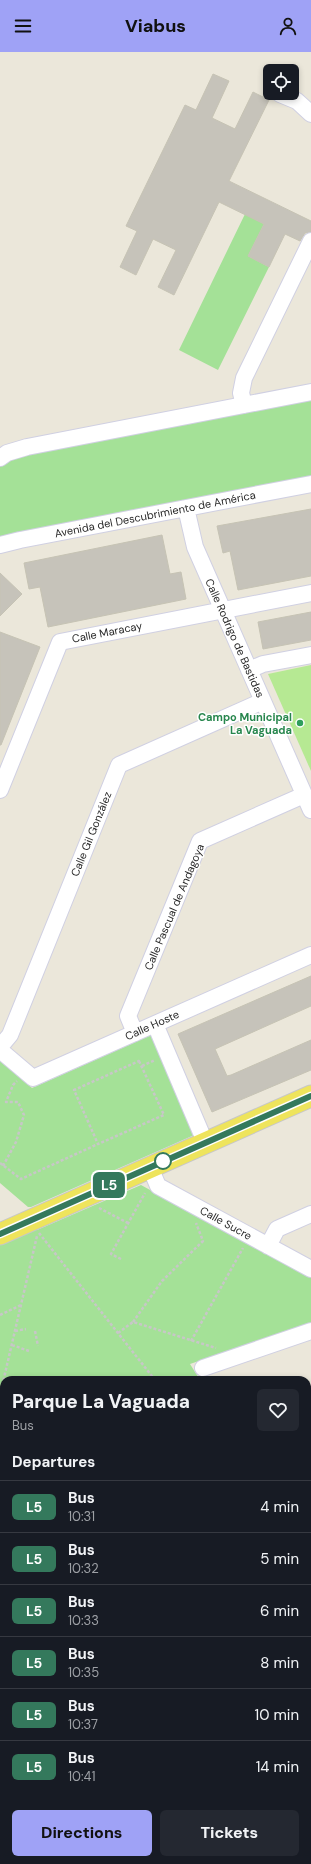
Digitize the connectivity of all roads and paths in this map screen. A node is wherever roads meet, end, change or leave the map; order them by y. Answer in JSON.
{"nodes":[{"id":1,"x":293,"y":100,"type":"edge"},
{"id":2,"x":311,"y":114,"type":"edge"},
{"id":3,"x":311,"y":241,"type":"edge"},
{"id":4,"x":311,"y":392,"type":"edge"},
{"id":5,"x":244,"y":405,"type":"junction"},
{"id":6,"x":27,"y":447,"type":"junction"},
{"id":7,"x":0,"y":449,"type":"edge"},
{"id":8,"x":0,"y":458,"type":"edge"},
{"id":9,"x":311,"y":484,"type":"edge"},
{"id":10,"x":186,"y":508,"type":"junction"},
{"id":11,"x":0,"y":545,"type":"edge"},
{"id":12,"x":311,"y":593,"type":"edge"},
{"id":13,"x":222,"y":610,"type":"junction"},
{"id":14,"x":311,"y":655,"type":"edge"},
{"id":15,"x":249,"y":670,"type":"junction"},
{"id":16,"x":263,"y":701,"type":"junction"},
{"id":17,"x":0,"y":790,"type":"edge"},
{"id":18,"x":304,"y":794,"type":"junction"},
{"id":19,"x":311,"y":810,"type":"edge"},
{"id":20,"x":311,"y":955,"type":"edge"},
{"id":21,"x":155,"y":1024,"type":"junction"},
{"id":22,"x":135,"y":1033,"type":"junction"},
{"id":23,"x":0,"y":1049,"type":"edge"},
{"id":24,"x":20,"y":1078,"type":"dead end"},
{"id":25,"x":311,"y":1096,"type":"edge"},
{"id":26,"x":206,"y":1142,"type":"junction"},
{"id":27,"x":98,"y":1144,"type":"junction"},
{"id":28,"x":0,"y":1163,"type":"edge"},
{"id":29,"x":3,"y":1166,"type":"junction"},
{"id":30,"x":150,"y":1167,"type":"junction"},
{"id":31,"x":148,"y":1189,"type":"dead end"},
{"id":32,"x":96,"y":1205,"type":"dead end"},
{"id":33,"x":311,"y":1214,"type":"edge"},
{"id":34,"x":194,"y":1220,"type":"dead end"},
{"id":35,"x":128,"y":1223,"type":"junction"},
{"id":36,"x":0,"y":1234,"type":"edge"},
{"id":37,"x":246,"y":1243,"type":"dead end"},
{"id":38,"x":268,"y":1246,"type":"junction"},
{"id":39,"x":121,"y":1260,"type":"dead end"},
{"id":40,"x":311,"y":1269,"type":"edge"},
{"id":41,"x":21,"y":1305,"type":"junction"},
{"id":42,"x":0,"y":1315,"type":"edge"},
{"id":43,"x":133,"y":1322,"type":"junction"},
{"id":44,"x":26,"y":1329,"type":"dead end"},
{"id":45,"x":15,"y":1331,"type":"junction"},
{"id":46,"x":35,"y":1331,"type":"dead end"},
{"id":47,"x":311,"y":1331,"type":"edge"},
{"id":48,"x":118,"y":1333,"type":"junction"},
{"id":49,"x":191,"y":1341,"type":"junction"},
{"id":50,"x":12,"y":1345,"type":"junction"},
{"id":51,"x":38,"y":1346,"type":"dead end"},
{"id":52,"x":220,"y":1349,"type":"dead end"},
{"id":53,"x":29,"y":1351,"type":"dead end"},
{"id":54,"x":203,"y":1368,"type":"dead end"},
{"id":55,"x":3,"y":1376,"type":"edge"},
{"id":56,"x":152,"y":1376,"type":"edge"}],
"edges":[{"from":1,"to":2,"type":"street"},
{"from":3,"to":5,"type":"street"},
{"from":4,"to":5,"type":"street"},
{"from":5,"to":6,"type":"street"},
{"from":6,"to":7,"type":"street"},
{"from":6,"to":8,"type":"street"},
{"from":9,"to":10,"type":"street","name":"Avenida del Descubrimiento de América"},
{"from":10,"to":11,"type":"street","name":"Avenida del Descubrimiento de América"},
{"from":10,"to":13,"type":"street","name":"Calle Rodrigo de Bastidas"},
{"from":12,"to":13,"type":"street","name":"Calle Maracay"},
{"from":13,"to":15,"type":"street","name":"Calle Rodrigo de Bastidas"},
{"from":13,"to":17,"type":"street","name":"Calle Maracay"},
{"from":14,"to":15,"type":"street"},
{"from":15,"to":16,"type":"street","name":"Calle Rodrigo de Bastidas"},
{"from":16,"to":18,"type":"street","name":"Calle Rodrigo de Bastidas"},
{"from":16,"to":23,"type":"street","name":"Calle Gil González"},
{"from":18,"to":19,"type":"street","name":"Calle Rodrigo de Bastidas"},
{"from":18,"to":22,"type":"street","name":"Calle Pascual de Andagoya"},
{"from":20,"to":21,"type":"street","name":"Calle Hoste"},
{"from":21,"to":22,"type":"street","name":"Calle Hoste"},
{"from":21,"to":26,"type":"street"},
{"from":22,"to":23,"type":"street","name":"Calle Hoste"},
{"from":24,"to":29,"type":"path"},
{"from":25,"to":26,"type":"main road"},
{"from":26,"to":30,"type":"main road"},
{"from":27,"to":27,"type":"path"},
{"from":27,"to":29,"type":"path"},
{"from":28,"to":29,"type":"path"},
{"from":30,"to":36,"type":"main road"},
{"from":30,"to":38,"type":"street","name":"Calle Sucre"},
{"from":31,"to":35,"type":"path"},
{"from":32,"to":35,"type":"path"},
{"from":33,"to":38,"type":"street"},
{"from":34,"to":43,"type":"path"},
{"from":35,"to":39,"type":"path"},
{"from":37,"to":49,"type":"path"},
{"from":38,"to":40,"type":"street","name":"Calle Sucre"},
{"from":41,"to":42,"type":"path"},
{"from":41,"to":45,"type":"path"},
{"from":41,"to":48,"type":"path"},
{"from":43,"to":48,"type":"path"},
{"from":43,"to":49,"type":"path"},
{"from":44,"to":45,"type":"path"},
{"from":45,"to":50,"type":"path"},
{"from":46,"to":51,"type":"path"},
{"from":47,"to":54,"type":"street"},
{"from":48,"to":56,"type":"path"},
{"from":49,"to":52,"type":"path"},
{"from":50,"to":53,"type":"path"},
{"from":50,"to":55,"type":"path"}]}
